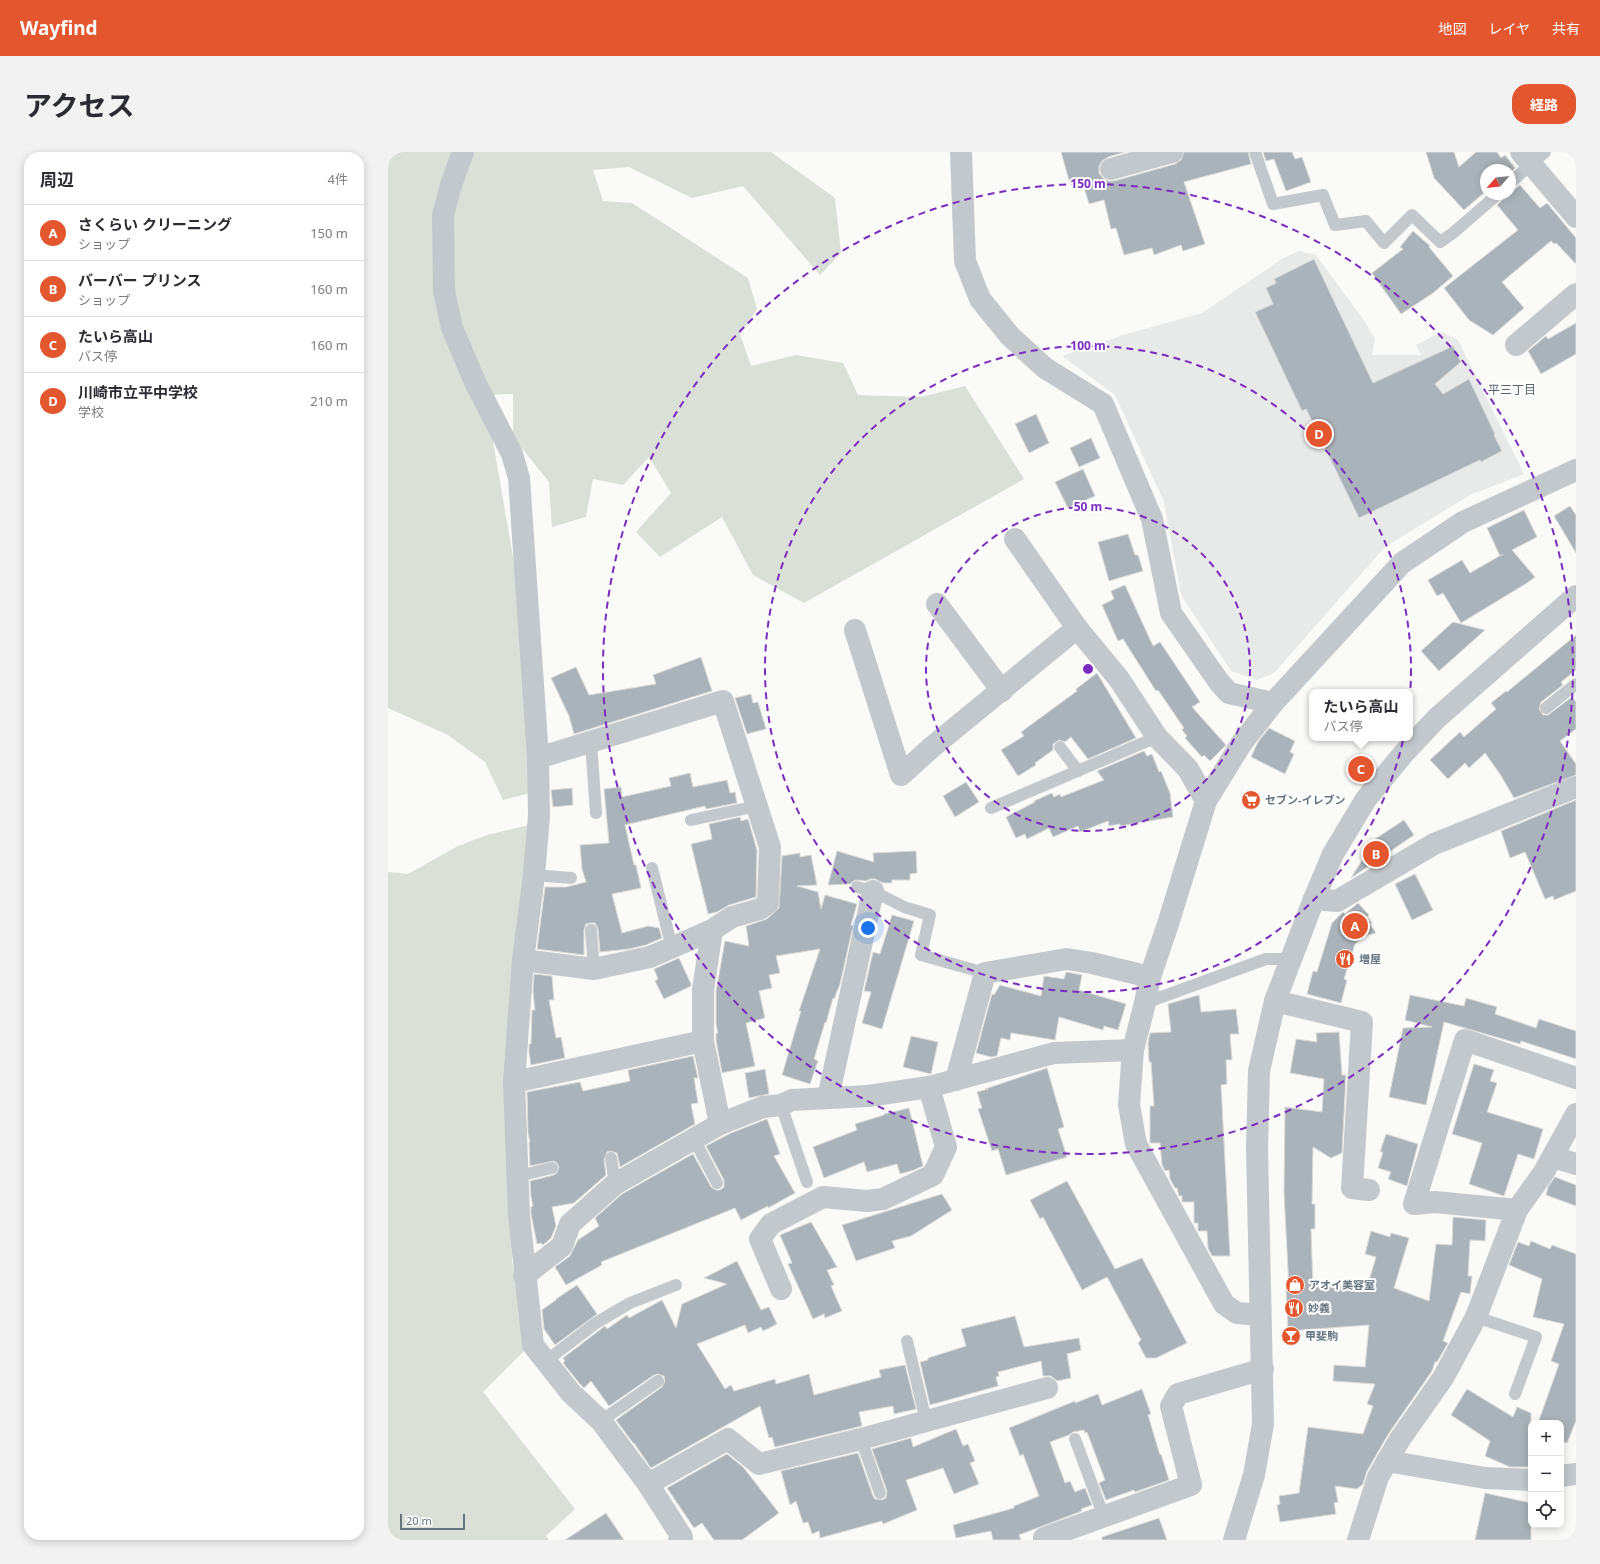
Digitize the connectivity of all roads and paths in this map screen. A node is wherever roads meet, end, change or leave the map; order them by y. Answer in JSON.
{"nodes":[{"id":1,"x":463,"y":152,"type":"edge"},
{"id":2,"x":961,"y":152,"type":"edge"},
{"id":3,"x":1172,"y":152,"type":"edge"},
{"id":4,"x":1255,"y":152,"type":"edge"},
{"id":5,"x":1532,"y":156,"type":"edge"},
{"id":6,"x":1111,"y":168,"type":"dead end"},
{"id":7,"x":1516,"y":176,"type":"edge"},
{"id":8,"x":1491,"y":200,"type":"edge"},
{"id":9,"x":1576,"y":217,"type":"edge"},
{"id":10,"x":1576,"y":294,"type":"edge"},
{"id":11,"x":1516,"y":345,"type":"dead end"},
{"id":12,"x":1576,"y":470,"type":"edge"},
{"id":13,"x":1015,"y":539,"type":"dead end"},
{"id":14,"x":1576,"y":596,"type":"edge"},
{"id":15,"x":937,"y":604,"type":"dead end"},
{"id":16,"x":1077,"y":628,"type":"junction"},
{"id":17,"x":855,"y":630,"type":"dead end"},
{"id":18,"x":1576,"y":684,"type":"edge"},
{"id":19,"x":1002,"y":690,"type":"junction"},
{"id":20,"x":1273,"y":703,"type":"junction"},
{"id":21,"x":1546,"y":708,"type":"dead end"},
{"id":22,"x":1157,"y":737,"type":"junction"},
{"id":23,"x":591,"y":742,"type":"junction"},
{"id":24,"x":1060,"y":747,"type":"dead end"},
{"id":25,"x":538,"y":758,"type":"junction"},
{"id":26,"x":1078,"y":771,"type":"junction"},
{"id":27,"x":1576,"y":788,"type":"edge"},
{"id":28,"x":1206,"y":801,"type":"junction"},
{"id":29,"x":756,"y":806,"type":"junction"},
{"id":30,"x":991,"y":808,"type":"dead end"},
{"id":31,"x":596,"y":813,"type":"dead end"},
{"id":32,"x":691,"y":820,"type":"dead end"},
{"id":33,"x":652,"y":868,"type":"dead end"},
{"id":34,"x":534,"y":875,"type":"junction"},
{"id":35,"x":571,"y":878,"type":"dead end"},
{"id":36,"x":865,"y":889,"type":"joint"},
{"id":37,"x":1314,"y":900,"type":"junction"},
{"id":38,"x":591,"y":930,"type":"dead end"},
{"id":39,"x":712,"y":930,"type":"junction"},
{"id":40,"x":672,"y":948,"type":"junction"},
{"id":41,"x":1291,"y":959,"type":"junction"},
{"id":42,"x":523,"y":960,"type":"junction"},
{"id":43,"x":594,"y":969,"type":"junction"},
{"id":44,"x":985,"y":973,"type":"junction"},
{"id":45,"x":1150,"y":977,"type":"junction"},
{"id":46,"x":1275,"y":1001,"type":"junction"},
{"id":47,"x":1145,"y":1003,"type":"junction"},
{"id":48,"x":703,"y":1041,"type":"junction"},
{"id":49,"x":1132,"y":1050,"type":"junction"},
{"id":50,"x":1576,"y":1078,"type":"edge"},
{"id":51,"x":956,"y":1080,"type":"junction"},
{"id":52,"x":514,"y":1082,"type":"junction"},
{"id":53,"x":929,"y":1087,"type":"junction"},
{"id":54,"x":828,"y":1098,"type":"junction"},
{"id":55,"x":781,"y":1105,"type":"junction"},
{"id":56,"x":1576,"y":1114,"type":"edge"},
{"id":57,"x":720,"y":1124,"type":"junction"},
{"id":58,"x":694,"y":1138,"type":"junction"},
{"id":59,"x":1553,"y":1156,"type":"junction"},
{"id":60,"x":611,"y":1158,"type":"dead end"},
{"id":61,"x":1576,"y":1164,"type":"edge"},
{"id":62,"x":552,"y":1168,"type":"dead end"},
{"id":63,"x":518,"y":1176,"type":"junction"},
{"id":64,"x":807,"y":1182,"type":"dead end"},
{"id":65,"x":717,"y":1183,"type":"dead end"},
{"id":66,"x":615,"y":1184,"type":"junction"},
{"id":67,"x":1369,"y":1190,"type":"dead end"},
{"id":68,"x":1517,"y":1210,"type":"junction"},
{"id":69,"x":524,"y":1276,"type":"junction"},
{"id":70,"x":676,"y":1285,"type":"dead end"},
{"id":71,"x":781,"y":1289,"type":"dead end"},
{"id":72,"x":1260,"y":1316,"type":"junction"},
{"id":73,"x":1476,"y":1317,"type":"junction"},
{"id":74,"x":907,"y":1341,"type":"dead end"},
{"id":75,"x":546,"y":1361,"type":"junction"},
{"id":76,"x":1263,"y":1369,"type":"junction"},
{"id":77,"x":658,"y":1381,"type":"dead end"},
{"id":78,"x":1046,"y":1388,"type":"dead end"},
{"id":79,"x":1515,"y":1394,"type":"dead end"},
{"id":80,"x":601,"y":1421,"type":"junction"},
{"id":81,"x":926,"y":1421,"type":"junction"},
{"id":82,"x":861,"y":1439,"type":"junction"},
{"id":83,"x":1075,"y":1439,"type":"dead end"},
{"id":84,"x":1387,"y":1461,"type":"junction"},
{"id":85,"x":1576,"y":1474,"type":"edge"},
{"id":86,"x":1564,"y":1476,"type":"edge"},
{"id":87,"x":1528,"y":1480,"type":"edge"},
{"id":88,"x":648,"y":1484,"type":"junction"},
{"id":89,"x":880,"y":1493,"type":"dead end"},
{"id":90,"x":1104,"y":1517,"type":"junction"},
{"id":91,"x":682,"y":1539,"type":"edge"},
{"id":92,"x":1045,"y":1540,"type":"edge"},
{"id":93,"x":1234,"y":1540,"type":"edge"},
{"id":94,"x":1358,"y":1540,"type":"edge"}],
"edges":[{"from":1,"to":25,"type":"street"},
{"from":2,"to":20,"type":"street"},
{"from":3,"to":6,"type":"street"},
{"from":4,"to":8,"type":"lane"},
{"from":5,"to":7,"type":"lane"},
{"from":5,"to":9,"type":"street"},
{"from":10,"to":11,"type":"street"},
{"from":12,"to":20,"type":"street"},
{"from":13,"to":16,"type":"street"},
{"from":14,"to":37,"type":"street"},
{"from":15,"to":19,"type":"street"},
{"from":16,"to":19,"type":"street"},
{"from":16,"to":22,"type":"street"},
{"from":17,"to":19,"type":"street"},
{"from":18,"to":21,"type":"lane"},
{"from":20,"to":28,"type":"street"},
{"from":22,"to":26,"type":"lane"},
{"from":22,"to":28,"type":"street"},
{"from":23,"to":25,"type":"street"},
{"from":23,"to":29,"type":"street"},
{"from":23,"to":31,"type":"lane"},
{"from":24,"to":26,"type":"lane"},
{"from":25,"to":34,"type":"street"},
{"from":26,"to":30,"type":"lane"},
{"from":27,"to":37,"type":"street"},
{"from":28,"to":45,"type":"street"},
{"from":29,"to":32,"type":"lane"},
{"from":29,"to":39,"type":"street"},
{"from":33,"to":40,"type":"lane"},
{"from":34,"to":35,"type":"lane"},
{"from":34,"to":42,"type":"street"},
{"from":36,"to":44,"type":"lane"},
{"from":36,"to":54,"type":"street"},
{"from":37,"to":41,"type":"street"},
{"from":38,"to":43,"type":"lane"},
{"from":39,"to":40,"type":"street"},
{"from":39,"to":48,"type":"street"},
{"from":40,"to":43,"type":"street"},
{"from":41,"to":46,"type":"street"},
{"from":41,"to":47,"type":"lane"},
{"from":42,"to":43,"type":"street"},
{"from":42,"to":52,"type":"street"},
{"from":44,"to":45,"type":"street"},
{"from":44,"to":51,"type":"street"},
{"from":45,"to":47,"type":"street"},
{"from":46,"to":67,"type":"street"},
{"from":46,"to":72,"type":"street"},
{"from":47,"to":49,"type":"street"},
{"from":48,"to":52,"type":"street"},
{"from":48,"to":57,"type":"street"},
{"from":49,"to":51,"type":"street"},
{"from":49,"to":72,"type":"street"},
{"from":50,"to":68,"type":"street"},
{"from":51,"to":53,"type":"street"},
{"from":52,"to":63,"type":"street"},
{"from":53,"to":54,"type":"street"},
{"from":53,"to":71,"type":"street"},
{"from":54,"to":55,"type":"street"},
{"from":55,"to":57,"type":"street"},
{"from":55,"to":64,"type":"lane"},
{"from":56,"to":59,"type":"street"},
{"from":57,"to":58,"type":"street"},
{"from":58,"to":65,"type":"lane"},
{"from":58,"to":66,"type":"street"},
{"from":59,"to":61,"type":"street"},
{"from":59,"to":68,"type":"street"},
{"from":60,"to":66,"type":"lane"},
{"from":62,"to":63,"type":"lane"},
{"from":63,"to":69,"type":"street"},
{"from":66,"to":69,"type":"street"},
{"from":68,"to":73,"type":"street"},
{"from":69,"to":75,"type":"street"},
{"from":70,"to":75,"type":"lane"},
{"from":72,"to":76,"type":"street"},
{"from":73,"to":79,"type":"lane"},
{"from":73,"to":84,"type":"street"},
{"from":74,"to":81,"type":"lane"},
{"from":75,"to":80,"type":"street"},
{"from":76,"to":90,"type":"street"},
{"from":76,"to":93,"type":"street"},
{"from":77,"to":80,"type":"lane"},
{"from":78,"to":81,"type":"street"},
{"from":80,"to":88,"type":"street"},
{"from":81,"to":82,"type":"street"},
{"from":82,"to":88,"type":"street"},
{"from":82,"to":89,"type":"lane"},
{"from":83,"to":90,"type":"lane"},
{"from":84,"to":87,"type":"street"},
{"from":84,"to":94,"type":"street"},
{"from":85,"to":86,"type":"street"},
{"from":88,"to":91,"type":"street"},
{"from":90,"to":92,"type":"street"}]}
